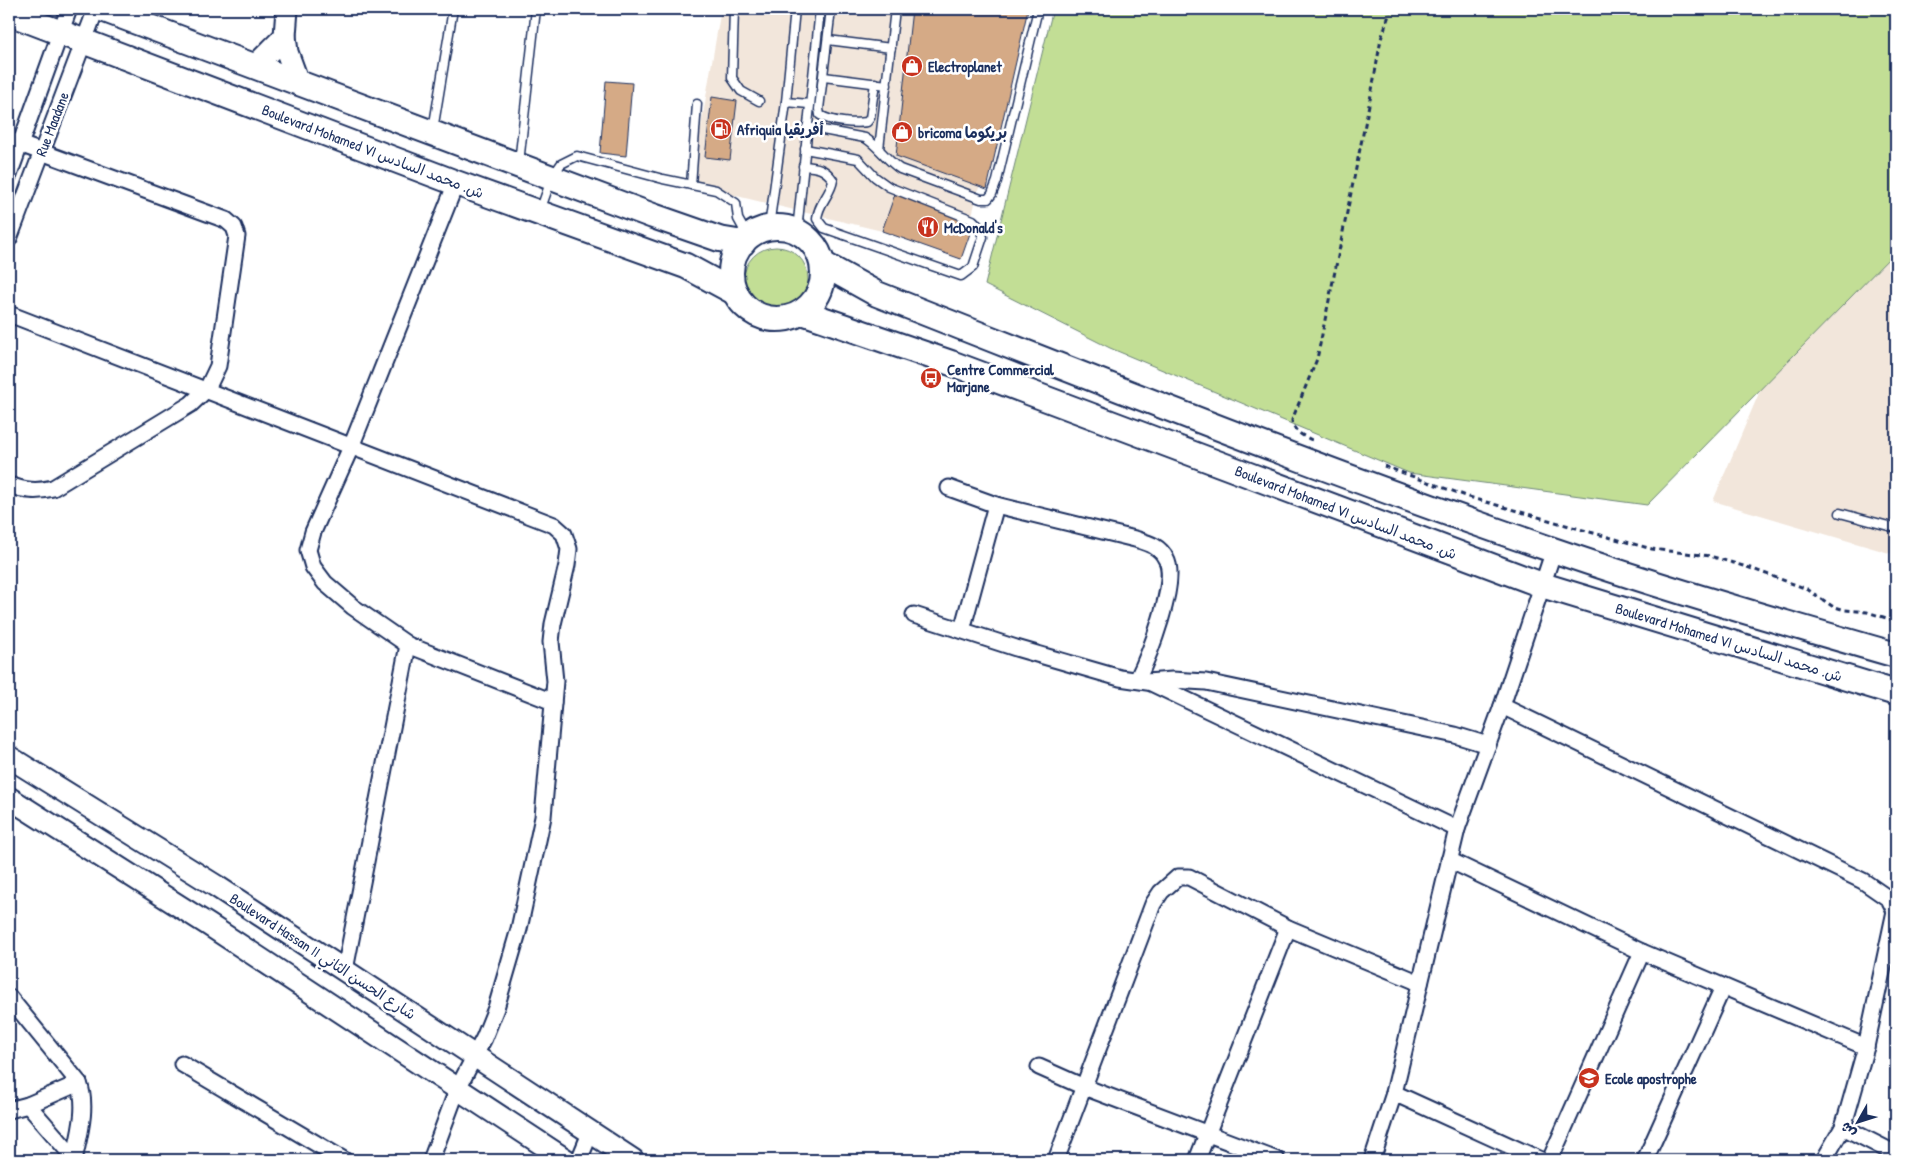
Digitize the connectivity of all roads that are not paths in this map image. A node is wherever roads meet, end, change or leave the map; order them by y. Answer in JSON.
{"nodes":[{"id":1,"x":70,"y":9,"type":"edge"},
{"id":2,"x":96,"y":9,"type":"edge"},
{"id":3,"x":102,"y":9,"type":"edge"},
{"id":4,"x":287,"y":9,"type":"edge"},
{"id":5,"x":453,"y":9,"type":"edge"},
{"id":6,"x":536,"y":9,"type":"edge"},
{"id":7,"x":734,"y":9,"type":"edge"},
{"id":8,"x":795,"y":9,"type":"edge"},
{"id":9,"x":820,"y":9,"type":"edge"},
{"id":10,"x":831,"y":9,"type":"edge"},
{"id":11,"x":893,"y":9,"type":"edge"},
{"id":12,"x":1038,"y":9,"type":"edge"},
{"id":13,"x":9,"y":13,"type":"edge"},
{"id":14,"x":61,"y":33,"type":"junction"},
{"id":15,"x":285,"y":36,"type":"junction"},
{"id":16,"x":828,"y":40,"type":"junction"},
{"id":17,"x":83,"y":41,"type":"junction"},
{"id":18,"x":891,"y":48,"type":"junction"},
{"id":19,"x":254,"y":66,"type":"junction"},
{"id":20,"x":824,"y":78,"type":"junction"},
{"id":21,"x":298,"y":82,"type":"junction"},
{"id":22,"x":875,"y":83,"type":"junction"},
{"id":23,"x":887,"y":84,"type":"junction"},
{"id":24,"x":759,"y":101,"type":"dead end"},
{"id":25,"x":786,"y":102,"type":"junction"},
{"id":26,"x":697,"y":104,"type":"dead end"},
{"id":27,"x":809,"y":104,"type":"junction"},
{"id":28,"x":807,"y":127,"type":"junction"},
{"id":29,"x":432,"y":132,"type":"junction"},
{"id":30,"x":14,"y":142,"type":"edge"},
{"id":31,"x":879,"y":149,"type":"junction"},
{"id":32,"x":805,"y":150,"type":"junction"},
{"id":33,"x":42,"y":152,"type":"junction"},
{"id":34,"x":519,"y":165,"type":"junction"},
{"id":35,"x":803,"y":166,"type":"junction"},
{"id":36,"x":9,"y":175,"type":"edge"},
{"id":37,"x":552,"y":177,"type":"junction"},
{"id":38,"x":456,"y":183,"type":"junction"},
{"id":39,"x":690,"y":185,"type":"junction"},
{"id":40,"x":539,"y":213,"type":"junction"},
{"id":41,"x":770,"y":227,"type":"junction"},
{"id":42,"x":797,"y":231,"type":"junction"},
{"id":43,"x":9,"y":239,"type":"edge"},
{"id":44,"x":745,"y":240,"type":"junction"},
{"id":45,"x":823,"y":264,"type":"junction"},
{"id":46,"x":736,"y":293,"type":"junction"},
{"id":47,"x":802,"y":312,"type":"junction"},
{"id":48,"x":9,"y":314,"type":"edge"},
{"id":49,"x":963,"y":327,"type":"junction"},
{"id":50,"x":952,"y":363,"type":"junction"},
{"id":51,"x":207,"y":389,"type":"junction"},
{"id":52,"x":351,"y":447,"type":"junction"},
{"id":53,"x":9,"y":485,"type":"edge"},
{"id":54,"x":949,"y":488,"type":"dead end"},
{"id":55,"x":996,"y":505,"type":"junction"},
{"id":56,"x":1840,"y":513,"type":"dead end"},
{"id":57,"x":1896,"y":528,"type":"edge"},
{"id":58,"x":1554,"y":550,"type":"junction"},
{"id":59,"x":1542,"y":585,"type":"junction"},
{"id":60,"x":914,"y":615,"type":"dead end"},
{"id":61,"x":962,"y":630,"type":"junction"},
{"id":62,"x":408,"y":645,"type":"junction"},
{"id":63,"x":1896,"y":655,"type":"edge"},
{"id":64,"x":1142,"y":681,"type":"junction"},
{"id":65,"x":1896,"y":693,"type":"edge"},
{"id":66,"x":553,"y":702,"type":"junction"},
{"id":67,"x":1502,"y":706,"type":"junction"},
{"id":68,"x":1488,"y":745,"type":"junction"},
{"id":69,"x":9,"y":756,"type":"edge"},
{"id":70,"x":9,"y":798,"type":"edge"},
{"id":71,"x":1457,"y":829,"type":"junction"},
{"id":72,"x":1449,"y":860,"type":"junction"},
{"id":73,"x":1288,"y":928,"type":"junction"},
{"id":74,"x":1642,"y":952,"type":"junction"},
{"id":75,"x":345,"y":970,"type":"junction"},
{"id":76,"x":1420,"y":983,"type":"junction"},
{"id":77,"x":1723,"y":988,"type":"junction"},
{"id":78,"x":9,"y":997,"type":"edge"},
{"id":79,"x":1866,"y":1047,"type":"junction"},
{"id":80,"x":474,"y":1056,"type":"junction"},
{"id":81,"x":182,"y":1064,"type":"dead end"},
{"id":82,"x":1039,"y":1067,"type":"dead end"},
{"id":83,"x":79,"y":1083,"type":"junction"},
{"id":84,"x":1084,"y":1087,"type":"junction"},
{"id":85,"x":457,"y":1090,"type":"junction"},
{"id":86,"x":1394,"y":1093,"type":"junction"},
{"id":87,"x":28,"y":1105,"type":"junction"},
{"id":88,"x":9,"y":1110,"type":"edge"},
{"id":89,"x":1843,"y":1126,"type":"junction"},
{"id":90,"x":591,"y":1131,"type":"junction"},
{"id":91,"x":1207,"y":1134,"type":"junction"},
{"id":92,"x":1896,"y":1154,"type":"edge"},
{"id":93,"x":74,"y":1160,"type":"edge"},
{"id":94,"x":344,"y":1160,"type":"edge"},
{"id":95,"x":431,"y":1160,"type":"edge"},
{"id":96,"x":566,"y":1160,"type":"edge"},
{"id":97,"x":579,"y":1160,"type":"edge"},
{"id":98,"x":633,"y":1160,"type":"edge"},
{"id":99,"x":1056,"y":1160,"type":"edge"},
{"id":100,"x":1197,"y":1160,"type":"edge"},
{"id":101,"x":1277,"y":1160,"type":"edge"},
{"id":102,"x":1372,"y":1160,"type":"edge"},
{"id":103,"x":1541,"y":1160,"type":"edge"},
{"id":104,"x":1550,"y":1160,"type":"edge"},
{"id":105,"x":1645,"y":1160,"type":"edge"},
{"id":106,"x":1824,"y":1160,"type":"edge"}],
"edges":[{"from":1,"to":14,"type":"street","name":"Rue Maadane"},
{"from":2,"to":17,"type":"street","name":"Rue Maadane"},
{"from":3,"to":19,"type":"main road"},
{"from":4,"to":15,"type":"main road"},
{"from":5,"to":29,"type":"lane"},
{"from":6,"to":34,"type":"lane"},
{"from":7,"to":24,"type":"lane"},
{"from":8,"to":25,"type":"lane"},
{"from":9,"to":27,"type":"lane"},
{"from":10,"to":16,"type":"lane"},
{"from":11,"to":18,"type":"lane"},
{"from":12,"to":31,"type":"lane"},
{"from":13,"to":14,"type":"main road","name":"Boulevard Mohamed VI ش. محمد السادس"},
{"from":14,"to":17,"type":"main road","name":"Boulevard Mohamed VI ش. محمد السادس"},
{"from":14,"to":30,"type":"street","name":"Rue Maadane"},
{"from":15,"to":19,"type":"main road"},
{"from":15,"to":21,"type":"main road"},
{"from":16,"to":18,"type":"lane"},
{"from":16,"to":20,"type":"lane"},
{"from":17,"to":33,"type":"street","name":"Rue Maadane"},
{"from":17,"to":38,"type":"main road","name":"Boulevard Mohamed VI ش. محمد السادس"},
{"from":18,"to":23,"type":"lane"},
{"from":19,"to":21,"type":"main road"},
{"from":20,"to":22,"type":"lane"},
{"from":20,"to":22,"type":"lane"},
{"from":21,"to":29,"type":"main road"},
{"from":22,"to":23,"type":"lane"},
{"from":23,"to":31,"type":"lane"},
{"from":25,"to":27,"type":"lane"},
{"from":25,"to":41,"type":"lane"},
{"from":26,"to":39,"type":"lane"},
{"from":27,"to":28,"type":"lane"},
{"from":28,"to":31,"type":"lane"},
{"from":28,"to":32,"type":"lane"},
{"from":29,"to":34,"type":"main road"},
{"from":30,"to":33,"type":"street"},
{"from":30,"to":36,"type":"street","name":"Rue Maadane"},
{"from":32,"to":35,"type":"lane"},
{"from":32,"to":35,"type":"lane"},
{"from":33,"to":43,"type":"street","name":"Rue Maadane"},
{"from":33,"to":51,"type":"street"},
{"from":34,"to":37,"type":"main road"},
{"from":35,"to":42,"type":"lane"},
{"from":37,"to":39,"type":"lane"},
{"from":37,"to":40,"type":"lane"},
{"from":37,"to":44,"type":"main road"},
{"from":38,"to":40,"type":"main road","name":"Boulevard Mohamed VI ش. محمد السادس"},
{"from":38,"to":52,"type":"street"},
{"from":39,"to":44,"type":"lane"},
{"from":40,"to":46,"type":"main road","name":"Boulevard Mohamed VI ش. محمد السادس"},
{"from":41,"to":42,"type":"main road"},
{"from":41,"to":44,"type":"main road"},
{"from":42,"to":45,"type":"main road"},
{"from":44,"to":46,"type":"main road"},
{"from":45,"to":47,"type":"main road"},
{"from":45,"to":49,"type":"main road"},
{"from":46,"to":47,"type":"main road"},
{"from":47,"to":50,"type":"main road","name":"Boulevard Mohamed VI ش. محمد السادس"},
{"from":48,"to":51,"type":"street"},
{"from":49,"to":50,"type":"main road"},
{"from":49,"to":58,"type":"main road"},
{"from":50,"to":59,"type":"main road","name":"Boulevard Mohamed VI ش. محمد السادس"},
{"from":51,"to":52,"type":"street"},
{"from":51,"to":53,"type":"street"},
{"from":52,"to":62,"type":"street"},
{"from":52,"to":66,"type":"street"},
{"from":54,"to":55,"type":"street"},
{"from":55,"to":61,"type":"street"},
{"from":55,"to":64,"type":"street"},
{"from":56,"to":57,"type":"lane"},
{"from":58,"to":59,"type":"street"},
{"from":58,"to":63,"type":"main road"},
{"from":59,"to":65,"type":"main road","name":"Boulevard Mohamed VI ش. محمد السادس"},
{"from":59,"to":67,"type":"street"},
{"from":60,"to":61,"type":"street"},
{"from":61,"to":64,"type":"street"},
{"from":62,"to":66,"type":"street"},
{"from":62,"to":75,"type":"street"},
{"from":64,"to":68,"type":"street"},
{"from":64,"to":71,"type":"street"},
{"from":66,"to":80,"type":"street"},
{"from":67,"to":68,"type":"street"},
{"from":67,"to":79,"type":"street"},
{"from":68,"to":71,"type":"street"},
{"from":69,"to":75,"type":"main road","name":"Boulevard Hassan II شارع الحسن الثاني"},
{"from":70,"to":85,"type":"main road"},
{"from":71,"to":72,"type":"street"},
{"from":72,"to":74,"type":"street"},
{"from":72,"to":76,"type":"street"},
{"from":73,"to":76,"type":"street"},
{"from":73,"to":84,"type":"street"},
{"from":73,"to":91,"type":"street"},
{"from":74,"to":77,"type":"street"},
{"from":74,"to":104,"type":"street"},
{"from":75,"to":80,"type":"main road","name":"Boulevard Hassan II شارع الحسن الثاني"},
{"from":76,"to":86,"type":"street"},
{"from":77,"to":79,"type":"street"},
{"from":77,"to":105,"type":"street"},
{"from":78,"to":83,"type":"street"},
{"from":79,"to":89,"type":"street"},
{"from":80,"to":85,"type":"street"},
{"from":80,"to":90,"type":"main road","name":"Boulevard Hassan II شارع الحسن الثاني"},
{"from":81,"to":94,"type":"street"},
{"from":82,"to":84,"type":"street"},
{"from":83,"to":87,"type":"street"},
{"from":83,"to":93,"type":"street"},
{"from":84,"to":91,"type":"street"},
{"from":84,"to":99,"type":"street"},
{"from":85,"to":95,"type":"street"},
{"from":85,"to":96,"type":"main road"},
{"from":86,"to":102,"type":"street"},
{"from":86,"to":103,"type":"street"},
{"from":87,"to":88,"type":"street"},
{"from":87,"to":93,"type":"street"},
{"from":89,"to":92,"type":"street"},
{"from":89,"to":106,"type":"street"},
{"from":90,"to":97,"type":"street"},
{"from":90,"to":98,"type":"main road","name":"Boulevard Hassan II شارع الحسن الثاني"},
{"from":91,"to":100,"type":"street"},
{"from":91,"to":101,"type":"street"}]}
